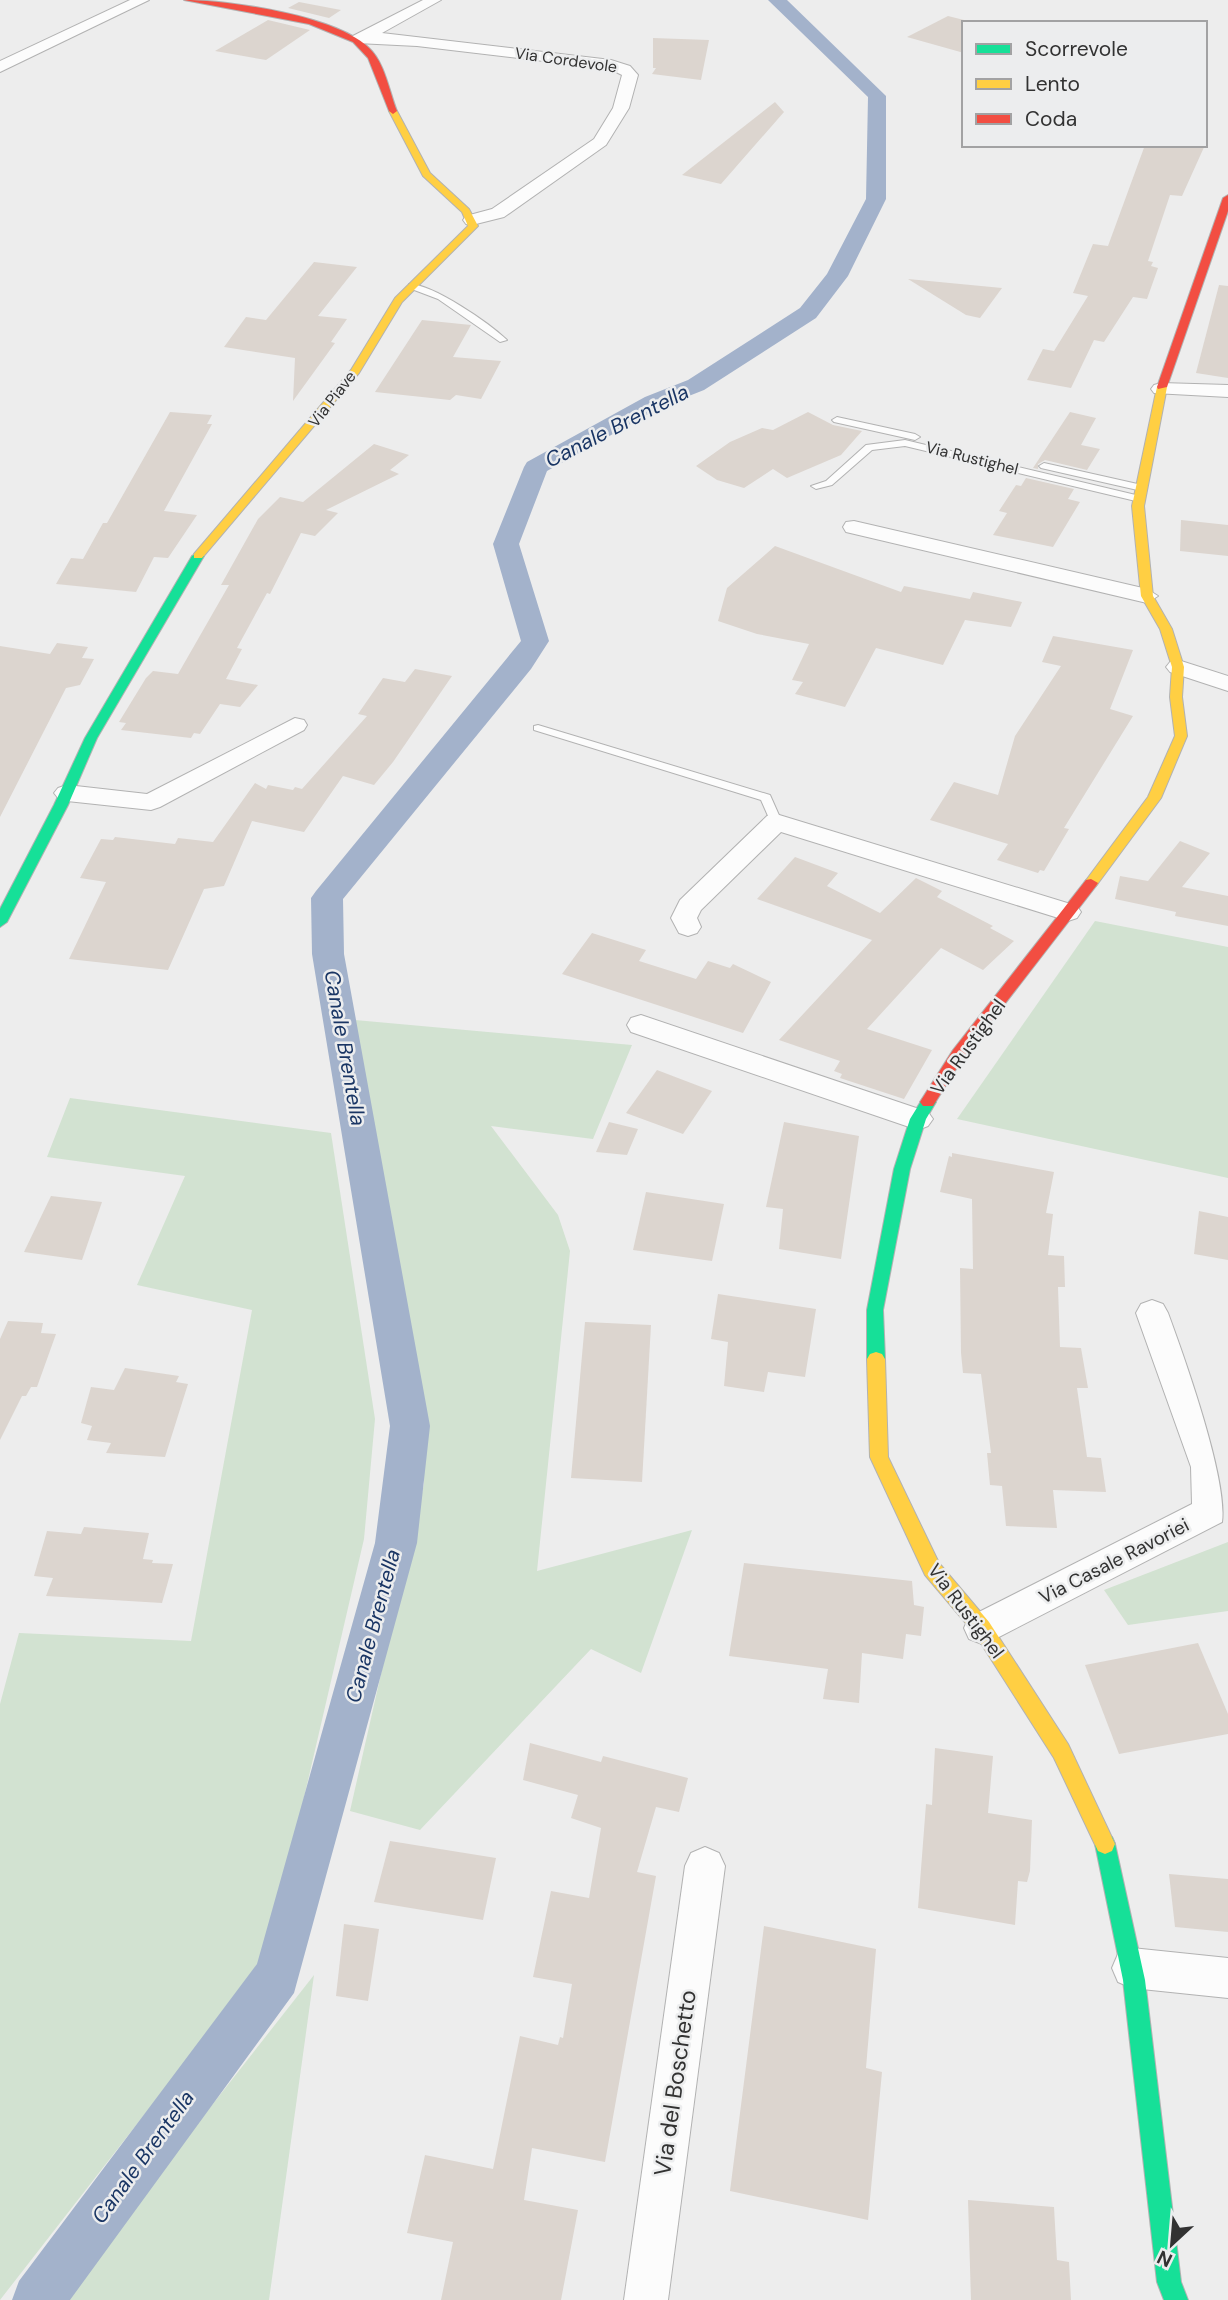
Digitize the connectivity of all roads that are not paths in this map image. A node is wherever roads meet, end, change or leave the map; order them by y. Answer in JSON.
{"nodes":[{"id":1,"x":142,"y":0,"type":"edge"},
{"id":2,"x":188,"y":0,"type":"edge"},
{"id":3,"x":434,"y":0,"type":"edge"},
{"id":4,"x":358,"y":38,"type":"junction"},
{"id":5,"x":0,"y":67,"type":"edge"},
{"id":6,"x":1228,"y":198,"type":"edge"},
{"id":7,"x":472,"y":220,"type":"junction"},
{"id":8,"x":412,"y":286,"type":"junction"},
{"id":9,"x":503,"y":340,"type":"dead end"},
{"id":10,"x":1161,"y":389,"type":"junction"},
{"id":11,"x":1228,"y":391,"type":"edge"},
{"id":12,"x":837,"y":420,"type":"dead end"},
{"id":13,"x":816,"y":486,"type":"dead end"},
{"id":14,"x":1141,"y":494,"type":"junction"},
{"id":15,"x":854,"y":527,"type":"dead end"},
{"id":16,"x":1147,"y":596,"type":"junction"},
{"id":17,"x":1178,"y":667,"type":"junction"},
{"id":18,"x":1228,"y":684,"type":"edge"},
{"id":19,"x":295,"y":725,"type":"dead end"},
{"id":20,"x":538,"y":728,"type":"dead end"},
{"id":21,"x":67,"y":793,"type":"junction"},
{"id":22,"x":776,"y":822,"type":"junction"},
{"id":23,"x":1068,"y":912,"type":"junction"},
{"id":24,"x":0,"y":922,"type":"edge"},
{"id":25,"x":688,"y":927,"type":"dead end"},
{"id":26,"x":641,"y":1025,"type":"dead end"},
{"id":27,"x":918,"y":1119,"type":"junction"},
{"id":28,"x":1152,"y":1313,"type":"dead end"},
{"id":29,"x":982,"y":1628,"type":"junction"},
{"id":30,"x":705,"y":1866,"type":"dead end"},
{"id":31,"x":1132,"y":1968,"type":"junction"},
{"id":32,"x":1228,"y":1979,"type":"edge"},
{"id":33,"x":646,"y":2300,"type":"edge"},
{"id":34,"x":1176,"y":2300,"type":"edge"}],
"edges":[{"from":1,"to":5,"type":"street"},
{"from":2,"to":4,"type":"street"},
{"from":3,"to":4,"type":"street"},
{"from":4,"to":7,"type":"street"},
{"from":4,"to":7,"type":"street","name":"Via Cordevole"},
{"from":6,"to":10,"type":"street","name":"Via Rustighel"},
{"from":7,"to":8,"type":"street","name":"Via Piave"},
{"from":8,"to":9,"type":"lane"},
{"from":8,"to":21,"type":"street","name":"Via Piave"},
{"from":10,"to":11,"type":"street"},
{"from":10,"to":14,"type":"street","name":"Via Rustighel"},
{"from":12,"to":14,"type":"lane","name":"Via Rustighel"},
{"from":13,"to":14,"type":"lane","name":"Via Rustighel"},
{"from":14,"to":16,"type":"street","name":"Via Rustighel"},
{"from":15,"to":16,"type":"street"},
{"from":16,"to":17,"type":"street","name":"Via Rustighel"},
{"from":17,"to":18,"type":"street"},
{"from":17,"to":23,"type":"street","name":"Via Rustighel"},
{"from":19,"to":21,"type":"street"},
{"from":20,"to":22,"type":"lane"},
{"from":21,"to":24,"type":"street","name":"Via Piave"},
{"from":22,"to":23,"type":"street"},
{"from":22,"to":25,"type":"street"},
{"from":23,"to":27,"type":"street","name":"Via Rustighel"},
{"from":26,"to":27,"type":"street"},
{"from":27,"to":29,"type":"street","name":"Via Rustighel"},
{"from":28,"to":29,"type":"street","name":"Via Casale Ravoriei"},
{"from":29,"to":31,"type":"street","name":"Via Rustighel"},
{"from":30,"to":33,"type":"street","name":"Via del Boschetto"},
{"from":31,"to":32,"type":"street"},
{"from":31,"to":34,"type":"street","name":"Via Rustighel"}]}
